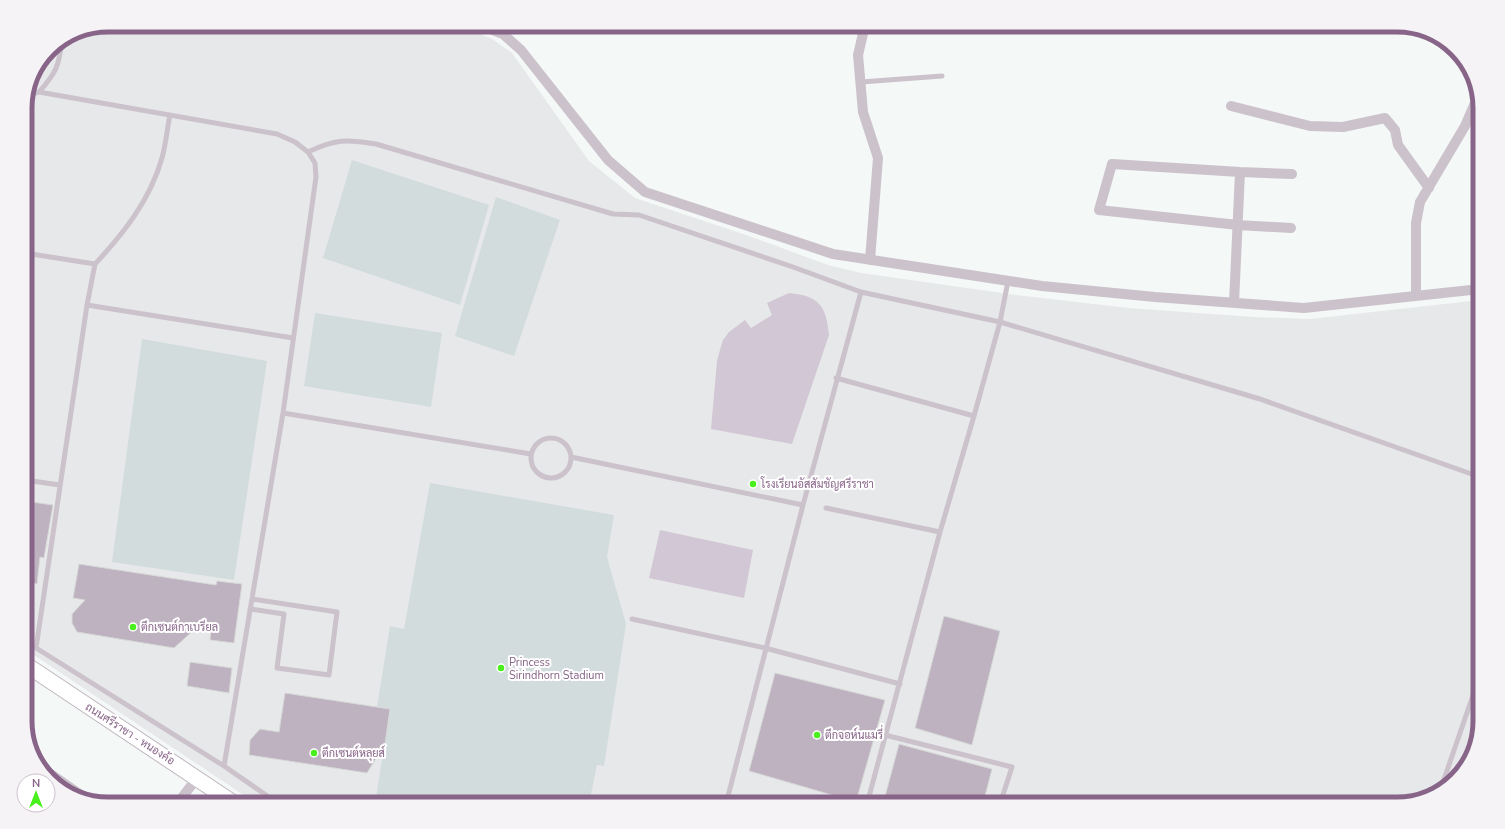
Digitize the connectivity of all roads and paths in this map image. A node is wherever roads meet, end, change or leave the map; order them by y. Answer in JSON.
{"nodes":[{"id":1,"x":498,"y":32,"type":"edge"},
{"id":2,"x":863,"y":32,"type":"edge"},
{"id":3,"x":61,"y":49,"type":"edge"},
{"id":4,"x":942,"y":76,"type":"dead end"},
{"id":5,"x":861,"y":82,"type":"junction"},
{"id":6,"x":39,"y":92,"type":"junction"},
{"id":7,"x":34,"y":94,"type":"edge"},
{"id":8,"x":1231,"y":106,"type":"dead end"},
{"id":9,"x":1473,"y":108,"type":"edge"},
{"id":10,"x":170,"y":115,"type":"junction"},
{"id":11,"x":308,"y":152,"type":"junction"},
{"id":12,"x":1240,"y":172,"type":"junction"},
{"id":13,"x":1292,"y":174,"type":"dead end"},
{"id":14,"x":1429,"y":188,"type":"junction"},
{"id":15,"x":1238,"y":225,"type":"junction"},
{"id":16,"x":1291,"y":228,"type":"dead end"},
{"id":17,"x":32,"y":254,"type":"edge"},
{"id":18,"x":870,"y":260,"type":"junction"},
{"id":19,"x":95,"y":264,"type":"junction"},
{"id":20,"x":1008,"y":281,"type":"junction"},
{"id":21,"x":1473,"y":290,"type":"edge"},
{"id":22,"x":861,"y":292,"type":"junction"},
{"id":23,"x":1416,"y":296,"type":"junction"},
{"id":24,"x":1234,"y":303,"type":"junction"},
{"id":25,"x":87,"y":305,"type":"junction"},
{"id":26,"x":1000,"y":322,"type":"junction"},
{"id":27,"x":293,"y":338,"type":"junction"},
{"id":28,"x":836,"y":378,"type":"junction"},
{"id":29,"x":283,"y":413,"type":"junction"},
{"id":30,"x":974,"y":416,"type":"junction"},
{"id":31,"x":531,"y":454,"type":"junction"},
{"id":32,"x":571,"y":457,"type":"junction"},
{"id":33,"x":1473,"y":474,"type":"edge"},
{"id":34,"x":32,"y":481,"type":"edge"},
{"id":35,"x":60,"y":485,"type":"junction"},
{"id":36,"x":803,"y":505,"type":"junction"},
{"id":37,"x":826,"y":508,"type":"dead end"},
{"id":38,"x":940,"y":532,"type":"junction"},
{"id":39,"x":252,"y":599,"type":"junction"},
{"id":40,"x":250,"y":609,"type":"junction"},
{"id":41,"x":632,"y":619,"type":"dead end"},
{"id":42,"x":32,"y":645,"type":"edge"},
{"id":43,"x":36,"y":648,"type":"junction"},
{"id":44,"x":766,"y":648,"type":"junction"},
{"id":45,"x":32,"y":669,"type":"edge"},
{"id":46,"x":900,"y":684,"type":"junction"},
{"id":47,"x":1473,"y":695,"type":"edge"},
{"id":48,"x":885,"y":735,"type":"junction"},
{"id":49,"x":224,"y":766,"type":"junction"},
{"id":50,"x":197,"y":778,"type":"junction"},
{"id":51,"x":1444,"y":781,"type":"edge"},
{"id":52,"x":182,"y":797,"type":"edge"},
{"id":53,"x":225,"y":797,"type":"edge"},
{"id":54,"x":269,"y":797,"type":"edge"},
{"id":55,"x":728,"y":797,"type":"edge"},
{"id":56,"x":869,"y":797,"type":"edge"},
{"id":57,"x":1002,"y":797,"type":"edge"}],
"edges":[{"from":1,"to":18,"type":"street"},
{"from":2,"to":5,"type":"street"},
{"from":3,"to":6,"type":"lane"},
{"from":4,"to":5,"type":"lane"},
{"from":5,"to":18,"type":"street"},
{"from":6,"to":7,"type":"lane"},
{"from":6,"to":10,"type":"lane"},
{"from":8,"to":14,"type":"street"},
{"from":9,"to":14,"type":"street"},
{"from":10,"to":11,"type":"lane"},
{"from":10,"to":19,"type":"lane"},
{"from":11,"to":22,"type":"lane"},
{"from":11,"to":27,"type":"lane"},
{"from":12,"to":13,"type":"street"},
{"from":12,"to":15,"type":"street"},
{"from":12,"to":15,"type":"street"},
{"from":14,"to":23,"type":"street"},
{"from":15,"to":16,"type":"street"},
{"from":15,"to":24,"type":"street"},
{"from":17,"to":19,"type":"lane"},
{"from":18,"to":20,"type":"street"},
{"from":19,"to":25,"type":"lane"},
{"from":20,"to":24,"type":"street"},
{"from":20,"to":26,"type":"lane"},
{"from":21,"to":23,"type":"street"},
{"from":22,"to":26,"type":"lane"},
{"from":22,"to":28,"type":"lane"},
{"from":23,"to":24,"type":"street"},
{"from":25,"to":27,"type":"lane"},
{"from":25,"to":35,"type":"lane"},
{"from":26,"to":30,"type":"lane"},
{"from":26,"to":33,"type":"lane"},
{"from":27,"to":29,"type":"lane"},
{"from":28,"to":30,"type":"lane"},
{"from":28,"to":36,"type":"lane"},
{"from":29,"to":31,"type":"lane"},
{"from":29,"to":39,"type":"lane"},
{"from":30,"to":38,"type":"lane"},
{"from":31,"to":32,"type":"lane"},
{"from":31,"to":32,"type":"lane"},
{"from":32,"to":36,"type":"lane"},
{"from":34,"to":35,"type":"lane"},
{"from":35,"to":43,"type":"lane"},
{"from":36,"to":44,"type":"lane"},
{"from":37,"to":38,"type":"lane"},
{"from":38,"to":46,"type":"lane"},
{"from":39,"to":40,"type":"lane"},
{"from":39,"to":40,"type":"lane"},
{"from":40,"to":49,"type":"lane"},
{"from":41,"to":44,"type":"lane"},
{"from":42,"to":43,"type":"lane"},
{"from":43,"to":49,"type":"lane"},
{"from":44,"to":46,"type":"lane"},
{"from":44,"to":55,"type":"lane"},
{"from":45,"to":50,"type":"main road","name":"ถนนศรีราชา - หนองค้อ"},
{"from":46,"to":48,"type":"lane"},
{"from":47,"to":51,"type":"lane"},
{"from":48,"to":56,"type":"lane"},
{"from":48,"to":57,"type":"lane"},
{"from":49,"to":54,"type":"lane"},
{"from":50,"to":52,"type":"street"},
{"from":50,"to":53,"type":"main road","name":"ถนนศรีราชา - หนองค้อ"}]}
